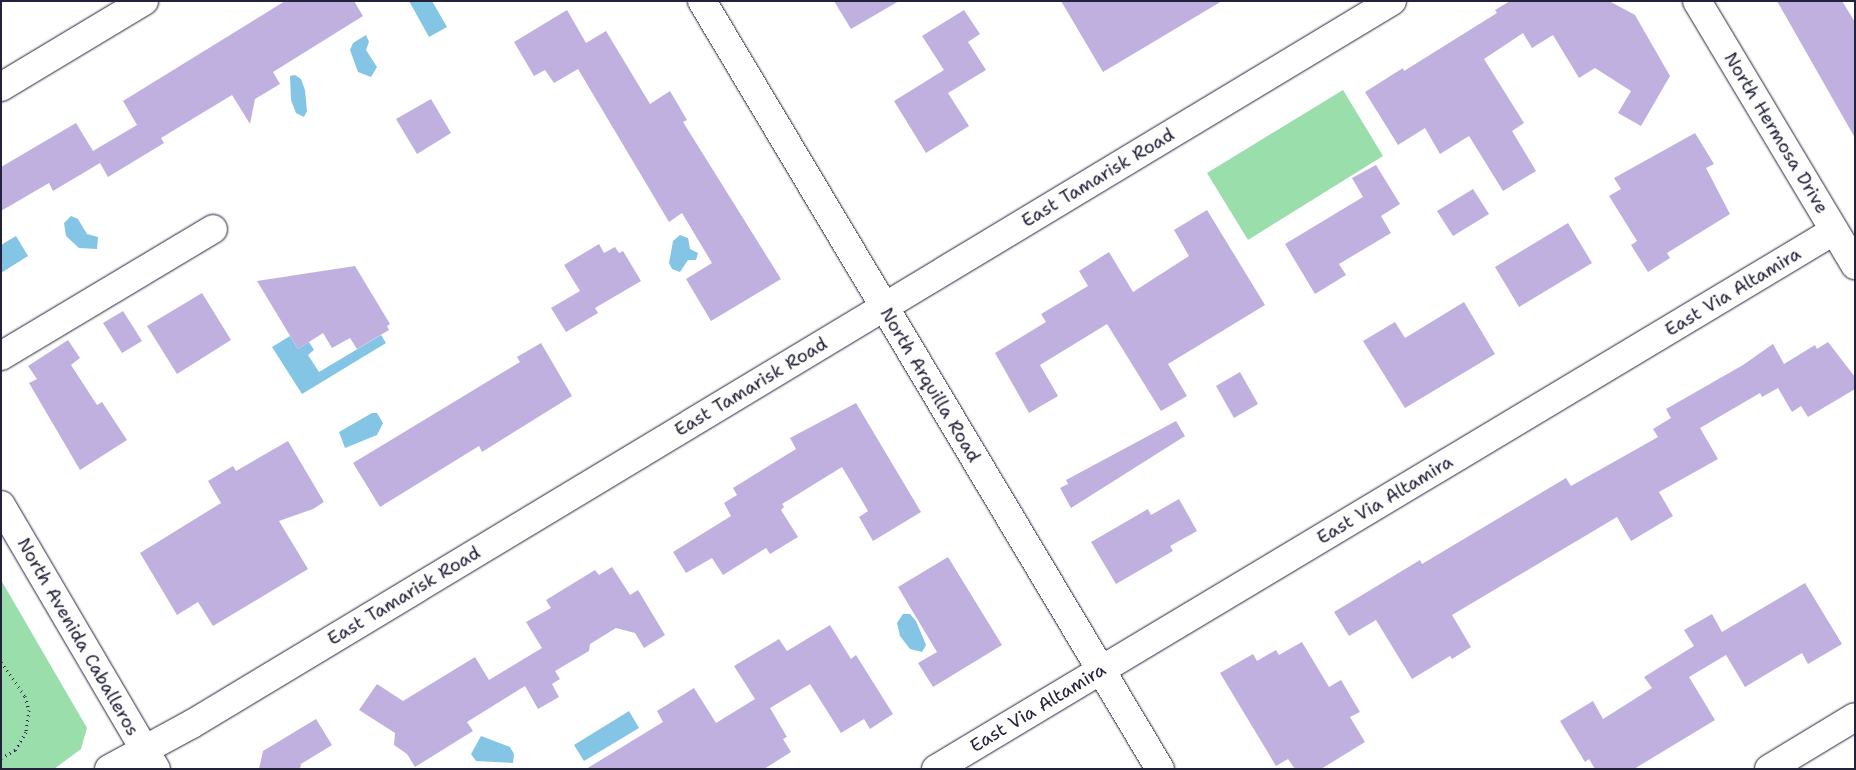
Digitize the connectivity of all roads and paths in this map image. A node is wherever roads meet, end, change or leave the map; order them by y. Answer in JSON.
{"nodes":[{"id":1,"x":144,"y":1,"type":"edge"},
{"id":2,"x":702,"y":1,"type":"edge"},
{"id":3,"x":1392,"y":1,"type":"edge"},
{"id":4,"x":1697,"y":1,"type":"edge"},
{"id":5,"x":1,"y":87,"type":"edge"},
{"id":6,"x":213,"y":229,"type":"dead end"},
{"id":7,"x":1834,"y":231,"type":"junction"},
{"id":8,"x":1855,"y":265,"type":"edge"},
{"id":9,"x":884,"y":308,"type":"junction"},
{"id":10,"x":1,"y":356,"type":"edge"},
{"id":11,"x":1,"y":505,"type":"edge"},
{"id":12,"x":1,"y":662,"type":"edge"},
{"id":13,"x":1101,"y":670,"type":"junction"},
{"id":14,"x":1855,"y":717,"type":"edge"},
{"id":15,"x":1,"y":758,"type":"edge"},
{"id":16,"x":150,"y":759,"type":"edge"},
{"id":17,"x":109,"y":769,"type":"edge"},
{"id":18,"x":936,"y":769,"type":"edge"},
{"id":19,"x":1160,"y":769,"type":"edge"},
{"id":20,"x":1769,"y":769,"type":"edge"}],
"edges":[{"from":1,"to":5,"type":"street"},
{"from":2,"to":9,"type":"street","name":"North Arquilla Road"},
{"from":3,"to":9,"type":"street","name":"East Tamarisk Road"},
{"from":4,"to":7,"type":"street","name":"North Hermosa Drive"},
{"from":6,"to":10,"type":"street"},
{"from":7,"to":8,"type":"street","name":"North Hermosa Drive"},
{"from":7,"to":13,"type":"street","name":"East Via Altamira"},
{"from":9,"to":13,"type":"street","name":"North Arquilla Road"},
{"from":9,"to":16,"type":"street","name":"East Tamarisk Road"},
{"from":11,"to":16,"type":"street","name":"North Avenida Caballeros"},
{"from":12,"to":15,"type":"path"},
{"from":13,"to":18,"type":"street","name":"East Via Altamira"},
{"from":13,"to":19,"type":"street","name":"North Arquilla Road"},
{"from":14,"to":20,"type":"street"},
{"from":16,"to":17,"type":"street","name":"East Tamarisk Road"}]}
